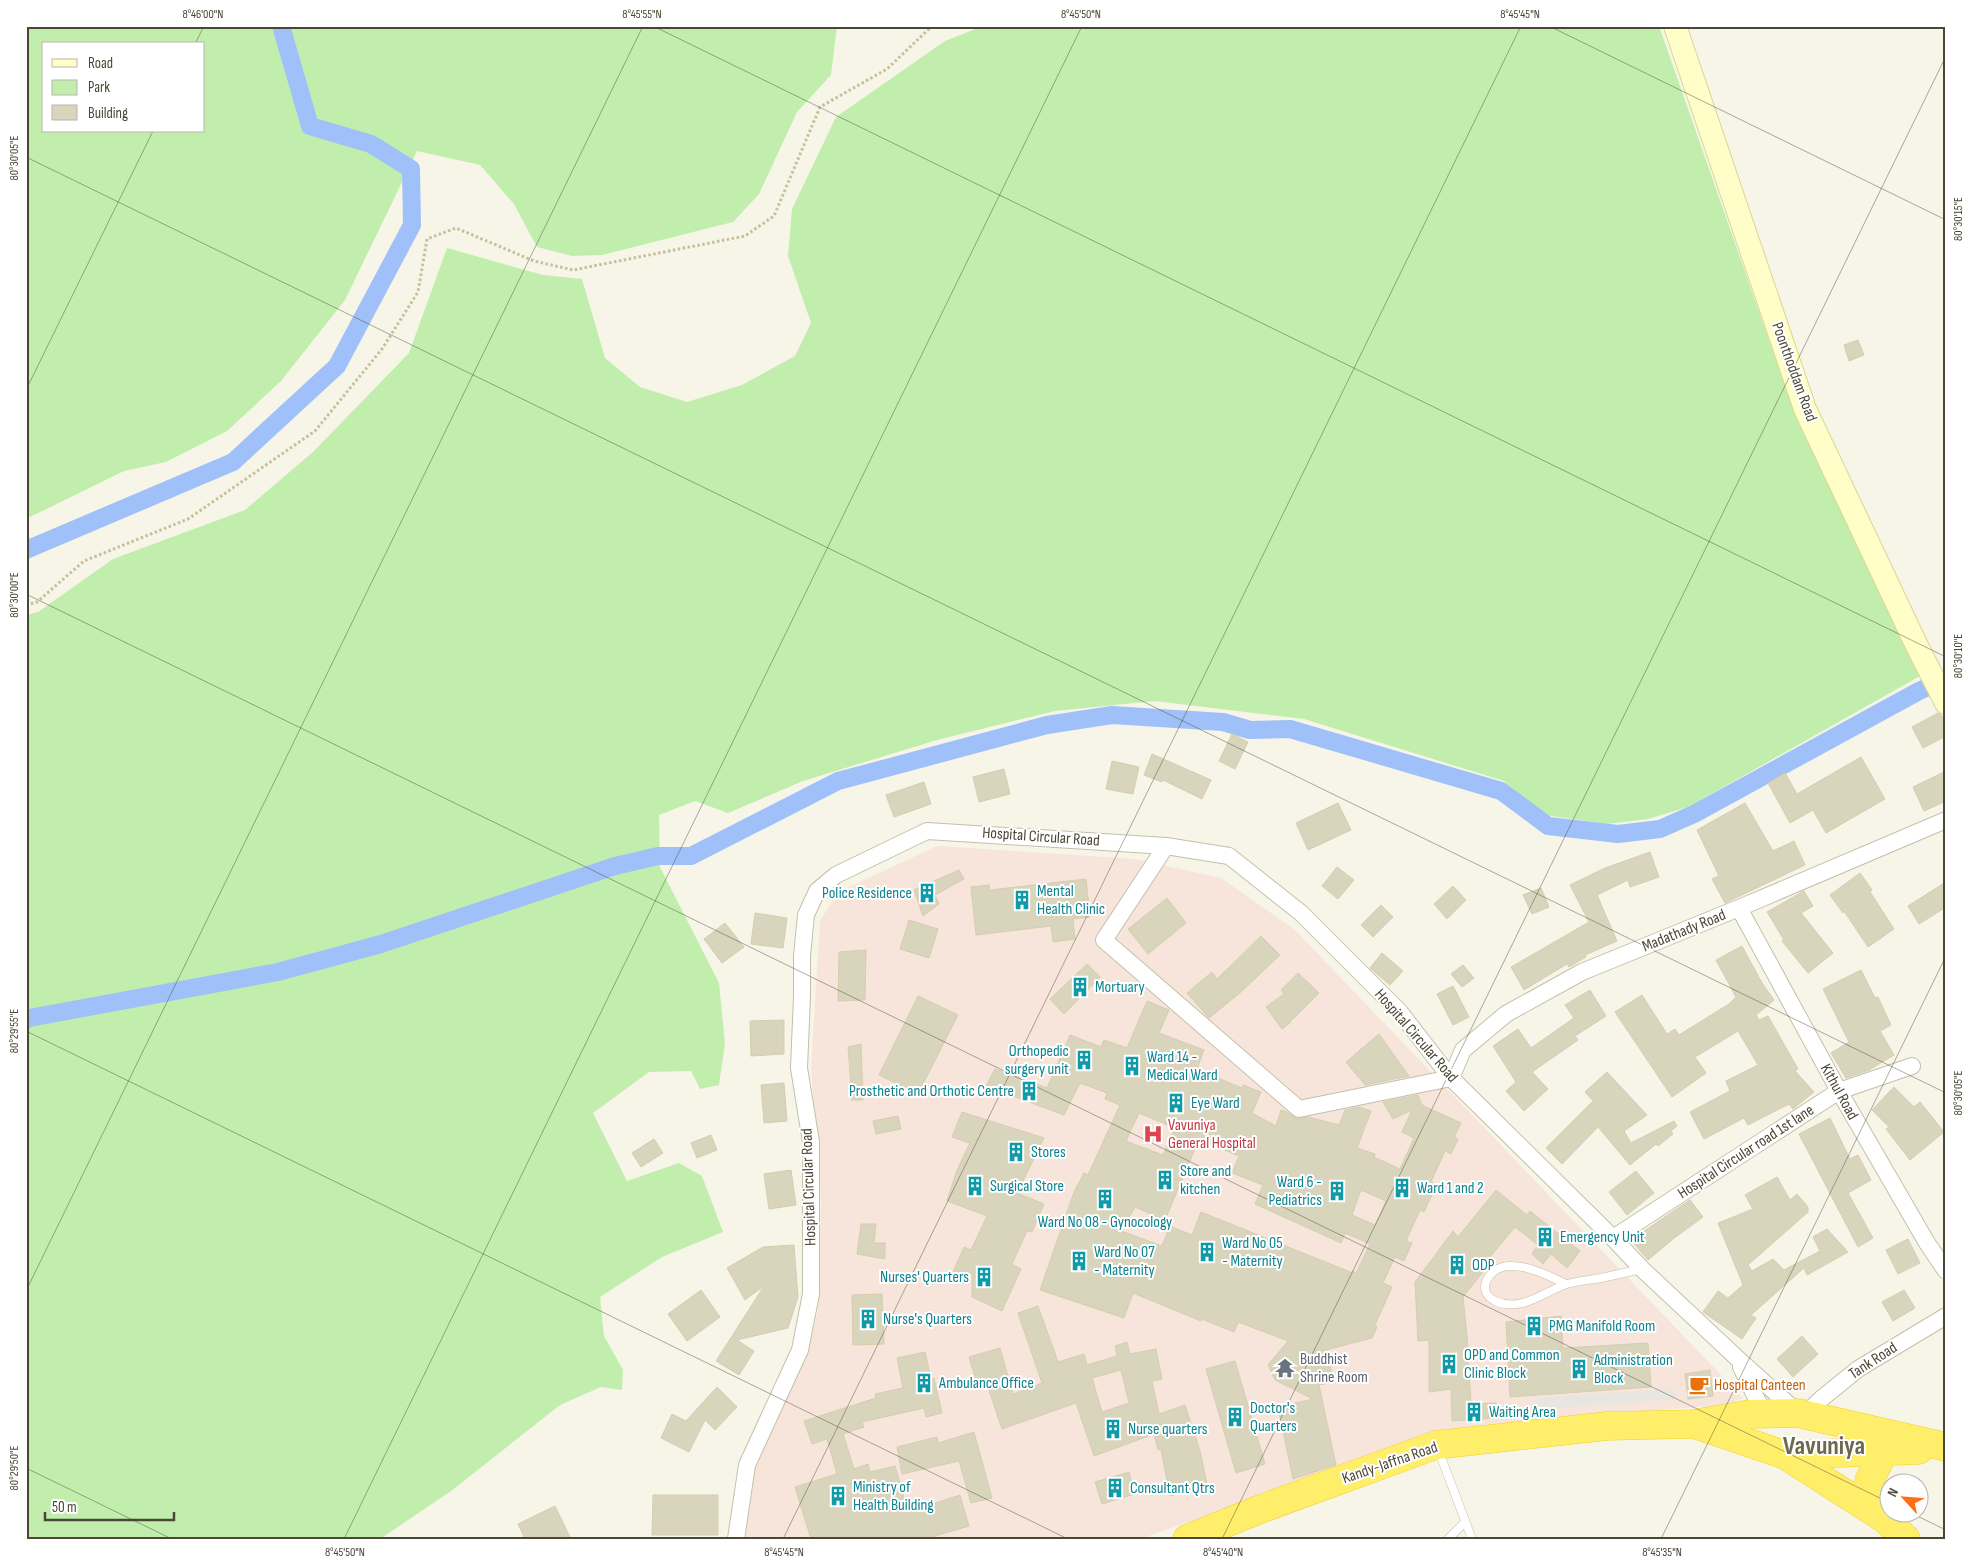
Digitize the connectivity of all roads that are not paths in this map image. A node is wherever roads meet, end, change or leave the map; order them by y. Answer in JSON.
{"nodes":[{"id":1,"x":1675,"y":26,"type":"edge"},
{"id":2,"x":1946,"y":703,"type":"edge"},
{"id":3,"x":1946,"y":820,"type":"edge"},
{"id":4,"x":1166,"y":846,"type":"junction"},
{"id":5,"x":1739,"y":908,"type":"junction"},
{"id":6,"x":1912,"y":1066,"type":"dead end"},
{"id":7,"x":1451,"y":1078,"type":"junction"},
{"id":8,"x":1838,"y":1091,"type":"junction"},
{"id":9,"x":1613,"y":1238,"type":"junction"},
{"id":10,"x":1642,"y":1269,"type":"junction"},
{"id":11,"x":1946,"y":1271,"type":"edge"},
{"id":12,"x":1566,"y":1284,"type":"junction"},
{"id":13,"x":1946,"y":1316,"type":"edge"},
{"id":14,"x":1737,"y":1358,"type":"junction"},
{"id":15,"x":1764,"y":1414,"type":"junction"},
{"id":16,"x":1801,"y":1414,"type":"junction"},
{"id":17,"x":1693,"y":1424,"type":"junction"},
{"id":18,"x":1436,"y":1445,"type":"junction"},
{"id":19,"x":1946,"y":1448,"type":"edge"},
{"id":20,"x":1884,"y":1452,"type":"junction"},
{"id":21,"x":1836,"y":1453,"type":"junction"},
{"id":22,"x":1786,"y":1455,"type":"junction"},
{"id":23,"x":1263,"y":1508,"type":"junction"},
{"id":24,"x":1878,"y":1508,"type":"junction"},
{"id":25,"x":1465,"y":1522,"type":"junction"},
{"id":26,"x":736,"y":1539,"type":"edge"},
{"id":27,"x":1187,"y":1539,"type":"edge"},
{"id":28,"x":1239,"y":1539,"type":"edge"},
{"id":29,"x":1448,"y":1539,"type":"edge"},
{"id":30,"x":1472,"y":1539,"type":"edge"},
{"id":31,"x":1906,"y":1539,"type":"edge"}],
"edges":[{"from":1,"to":2,"type":"street","name":"Poonthoddam Road"},
{"from":3,"to":5,"type":"street","name":"Madathady Road"},
{"from":4,"to":7,"type":"street","name":"Hospital Circular Road"},
{"from":4,"to":7,"type":"street"},
{"from":4,"to":26,"type":"street","name":"Hospital Circular Road"},
{"from":5,"to":7,"type":"street","name":"Madathady Road"},
{"from":5,"to":8,"type":"street","name":"Kithul Road"},
{"from":6,"to":8,"type":"street","name":"Hospital Circular road 1st lane"},
{"from":7,"to":9,"type":"street","name":"Hospital Circular Road"},
{"from":8,"to":9,"type":"street","name":"Hospital Circular road 1st lane"},
{"from":8,"to":11,"type":"street","name":"Kithul Road"},
{"from":9,"to":10,"type":"street","name":"Hospital Circular Road"},
{"from":10,"to":12,"type":"lane"},
{"from":10,"to":14,"type":"street","name":"Hospital Circular Road"},
{"from":12,"to":12,"type":"lane"},
{"from":13,"to":16,"type":"street","name":"Tank Road"},
{"from":14,"to":15,"type":"street","name":"Hospital Circular Road"},
{"from":14,"to":16,"type":"street","name":"Hospital Circular Road"},
{"from":15,"to":16,"type":"highway","name":"Kandy-Jaffna Road"},
{"from":15,"to":17,"type":"highway","name":"Kandy-Jaffna Road"},
{"from":15,"to":22,"type":"highway","name":"Hospital Circular Road"},
{"from":16,"to":19,"type":"highway","name":"Kandy-Jaffna Road"},
{"from":16,"to":21,"type":"highway"},
{"from":17,"to":18,"type":"highway","name":"Kandy-Jaffna Road"},
{"from":17,"to":22,"type":"highway","name":"Kandy-Jaffna Road"},
{"from":18,"to":23,"type":"highway","name":"Kandy-Jaffna Road"},
{"from":18,"to":25,"type":"lane"},
{"from":19,"to":20,"type":"highway"},
{"from":20,"to":21,"type":"highway"},
{"from":20,"to":24,"type":"highway"},
{"from":21,"to":22,"type":"highway"},
{"from":21,"to":24,"type":"highway"},
{"from":22,"to":24,"type":"highway"},
{"from":23,"to":27,"type":"highway","name":"Kandy-Jaffna Road"},
{"from":23,"to":28,"type":"highway"},
{"from":24,"to":31,"type":"highway"},
{"from":25,"to":29,"type":"lane"},
{"from":25,"to":30,"type":"lane"}]}
